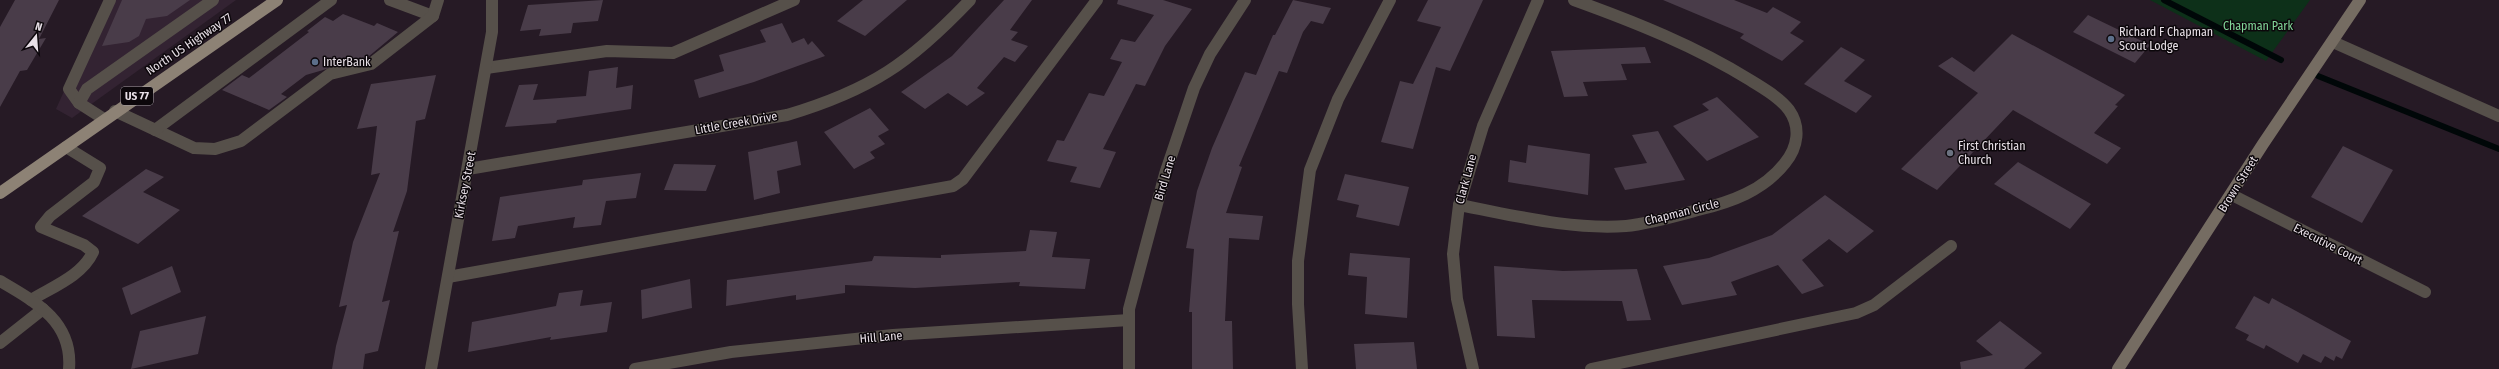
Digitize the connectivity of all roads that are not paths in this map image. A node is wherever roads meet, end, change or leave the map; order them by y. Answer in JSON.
{"nodes":[{"id":1,"x":110,"y":0,"type":"edge"},
{"id":2,"x":213,"y":0,"type":"edge"},
{"id":3,"x":277,"y":0,"type":"edge"},
{"id":4,"x":331,"y":0,"type":"edge"},
{"id":5,"x":390,"y":0,"type":"edge"},
{"id":6,"x":438,"y":0,"type":"edge"},
{"id":7,"x":492,"y":0,"type":"edge"},
{"id":8,"x":794,"y":0,"type":"edge"},
{"id":9,"x":970,"y":0,"type":"edge"},
{"id":10,"x":1097,"y":0,"type":"edge"},
{"id":11,"x":1245,"y":0,"type":"edge"},
{"id":12,"x":1390,"y":0,"type":"edge"},
{"id":13,"x":1538,"y":0,"type":"edge"},
{"id":14,"x":1574,"y":0,"type":"edge"},
{"id":15,"x":2360,"y":0,"type":"edge"},
{"id":16,"x":433,"y":16,"type":"junction"},
{"id":17,"x":2333,"y":42,"type":"junction"},
{"id":18,"x":486,"y":68,"type":"junction"},
{"id":19,"x":79,"y":104,"type":"junction"},
{"id":20,"x":115,"y":111,"type":"junction"},
{"id":21,"x":2499,"y":116,"type":"edge"},
{"id":22,"x":104,"y":119,"type":"junction"},
{"id":23,"x":155,"y":130,"type":"junction"},
{"id":24,"x":66,"y":146,"type":"junction"},
{"id":25,"x":468,"y":169,"type":"junction"},
{"id":26,"x":0,"y":194,"type":"edge"},
{"id":27,"x":2232,"y":195,"type":"junction"},
{"id":28,"x":1459,"y":205,"type":"junction"},
{"id":29,"x":1951,"y":246,"type":"dead end"},
{"id":30,"x":448,"y":277,"type":"junction"},
{"id":31,"x":0,"y":281,"type":"edge"},
{"id":32,"x":2425,"y":292,"type":"dead end"},
{"id":33,"x":31,"y":300,"type":"junction"},
{"id":34,"x":44,"y":309,"type":"junction"},
{"id":35,"x":1130,"y":320,"type":"junction"},
{"id":36,"x":0,"y":343,"type":"edge"},
{"id":37,"x":69,"y":369,"type":"edge"},
{"id":38,"x":431,"y":369,"type":"edge"},
{"id":39,"x":635,"y":369,"type":"edge"},
{"id":40,"x":1129,"y":369,"type":"edge"},
{"id":41,"x":1302,"y":369,"type":"edge"},
{"id":42,"x":1473,"y":369,"type":"edge"},
{"id":43,"x":1591,"y":369,"type":"edge"},
{"id":44,"x":2118,"y":369,"type":"edge"}],
"edges":[{"from":1,"to":19,"type":"street"},
{"from":2,"to":19,"type":"street"},
{"from":3,"to":20,"type":"main road","name":"North US Highway 77","number":"US 77"},
{"from":4,"to":23,"type":"street"},
{"from":5,"to":16,"type":"street"},
{"from":6,"to":16,"type":"street"},
{"from":7,"to":18,"type":"street","name":"Kirksey Street"},
{"from":8,"to":18,"type":"street"},
{"from":9,"to":25,"type":"street","name":"Little Creek Drive"},
{"from":10,"to":30,"type":"street"},
{"from":11,"to":35,"type":"street","name":"Bird Lane"},
{"from":12,"to":41,"type":"street"},
{"from":13,"to":28,"type":"street","name":"Clark Lane"},
{"from":14,"to":28,"type":"street","name":"Chapman Circle"},
{"from":15,"to":17,"type":"main road","name":"Brown Street"},
{"from":16,"to":23,"type":"street"},
{"from":17,"to":21,"type":"street"},
{"from":17,"to":27,"type":"main road","name":"Brown Street"},
{"from":18,"to":25,"type":"street","name":"Kirksey Street"},
{"from":19,"to":22,"type":"street"},
{"from":20,"to":22,"type":"main road","name":"North US Highway 77","number":"US 77"},
{"from":20,"to":23,"type":"street"},
{"from":22,"to":24,"type":"main road","name":"North US Highway 77","number":"US 77"},
{"from":24,"to":26,"type":"main road","name":"North US Highway 77","number":"US 77"},
{"from":24,"to":33,"type":"street"},
{"from":25,"to":30,"type":"street","name":"Kirksey Street"},
{"from":27,"to":32,"type":"street","name":"Executive Court"},
{"from":27,"to":44,"type":"main road","name":"Brown Street"},
{"from":28,"to":42,"type":"street","name":"Clark Lane"},
{"from":29,"to":43,"type":"street"},
{"from":30,"to":38,"type":"street","name":"Kirksey Street"},
{"from":31,"to":33,"type":"street"},
{"from":33,"to":34,"type":"street"},
{"from":34,"to":36,"type":"street"},
{"from":34,"to":37,"type":"street"},
{"from":35,"to":39,"type":"street","name":"Hill Lane"},
{"from":35,"to":40,"type":"street","name":"Bird Lane"}]}
